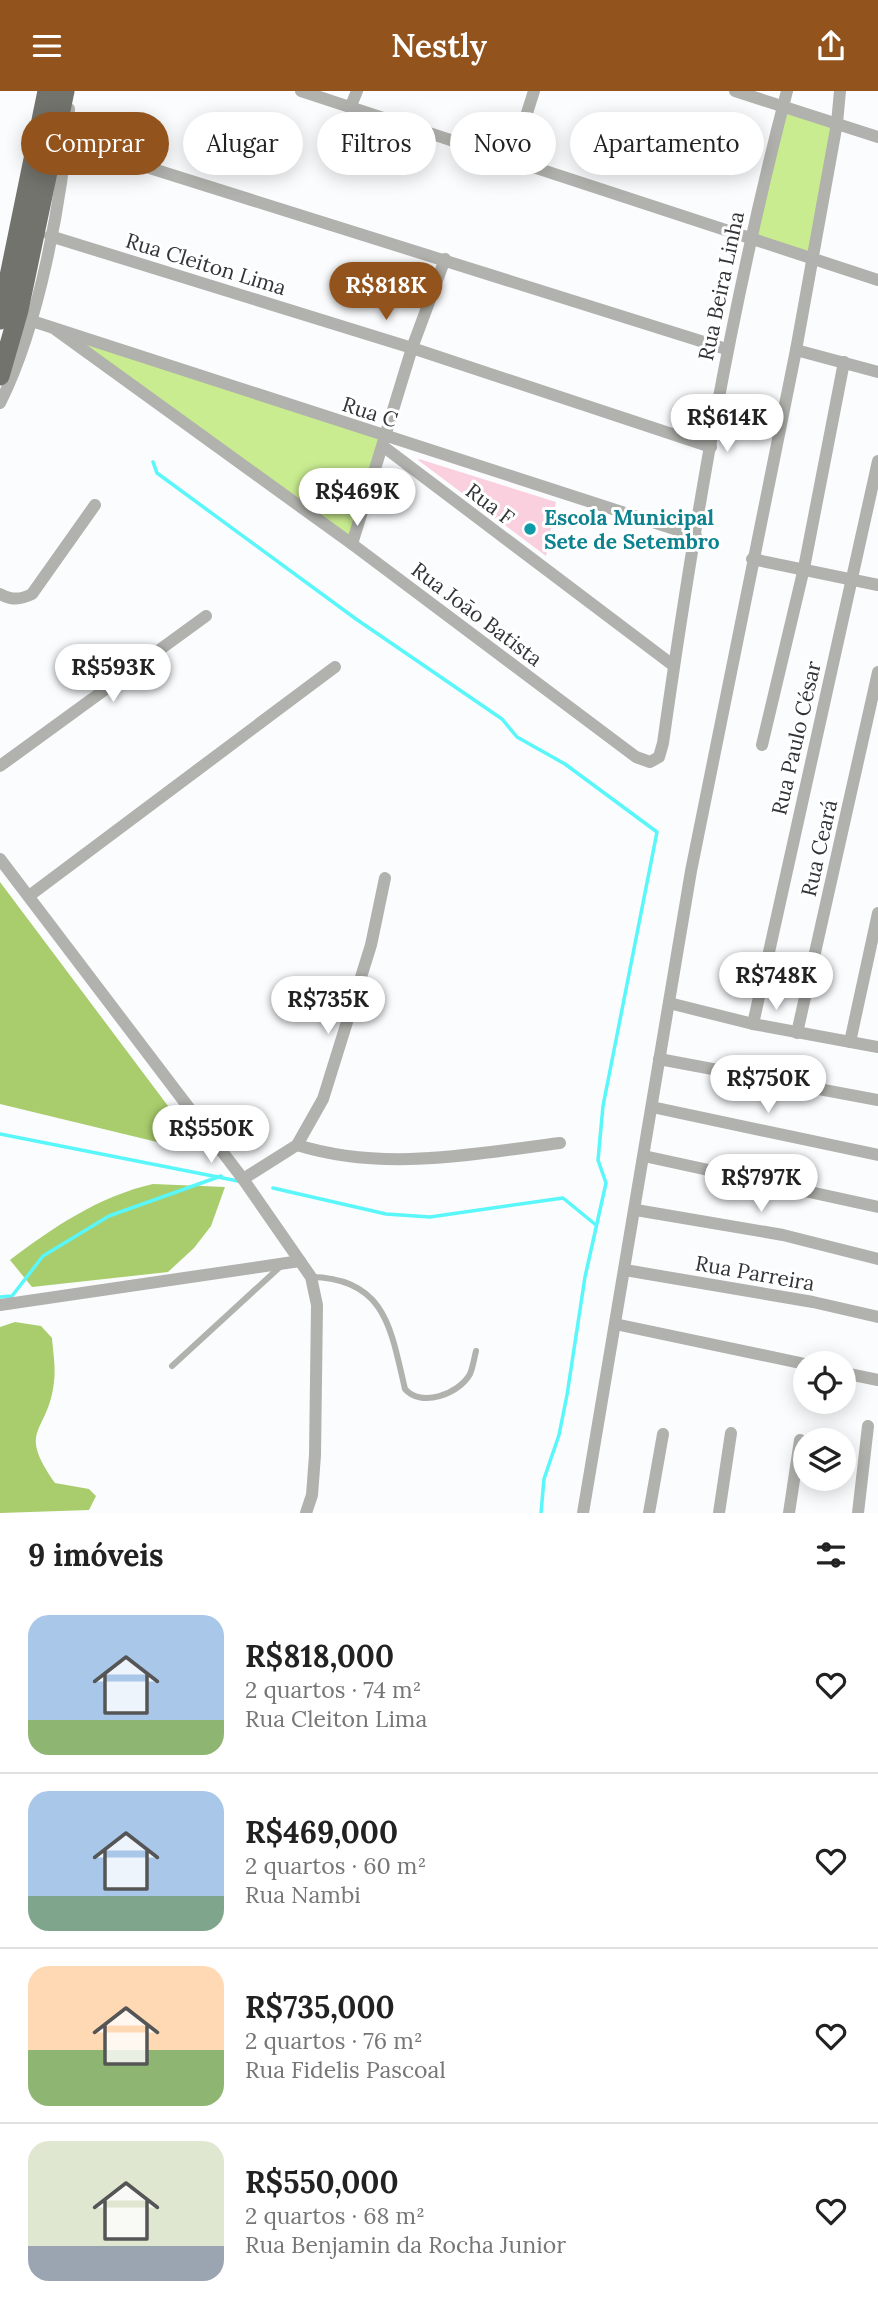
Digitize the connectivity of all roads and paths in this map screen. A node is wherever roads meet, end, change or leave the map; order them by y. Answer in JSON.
{"nodes":[{"id":1,"x":47,"y":91,"type":"edge"},
{"id":2,"x":67,"y":91,"type":"edge"},
{"id":3,"x":301,"y":91,"type":"edge"},
{"id":4,"x":357,"y":91,"type":"edge"},
{"id":5,"x":534,"y":91,"type":"edge"},
{"id":6,"x":735,"y":91,"type":"edge"},
{"id":7,"x":787,"y":91,"type":"edge"},
{"id":8,"x":840,"y":91,"type":"edge"},
{"id":9,"x":782,"y":107,"type":"junction"},
{"id":10,"x":350,"y":108,"type":"junction"},
{"id":11,"x":67,"y":112,"type":"edge"},
{"id":12,"x":527,"y":112,"type":"edge"},
{"id":13,"x":837,"y":123,"type":"junction"},
{"id":14,"x":878,"y":137,"type":"edge"},
{"id":15,"x":450,"y":140,"type":"edge"},
{"id":16,"x":169,"y":174,"type":"edge"},
{"id":17,"x":60,"y":175,"type":"edge"},
{"id":18,"x":556,"y":175,"type":"edge"},
{"id":19,"x":50,"y":236,"type":"junction"},
{"id":20,"x":749,"y":239,"type":"junction"},
{"id":21,"x":812,"y":257,"type":"junction"},
{"id":22,"x":444,"y":259,"type":"junction"},
{"id":23,"x":878,"y":280,"type":"edge"},
{"id":24,"x":0,"y":320,"type":"edge"},
{"id":25,"x":32,"y":321,"type":"junction"},
{"id":26,"x":56,"y":330,"type":"junction"},
{"id":27,"x":412,"y":348,"type":"junction"},
{"id":28,"x":726,"y":349,"type":"junction"},
{"id":29,"x":796,"y":350,"type":"junction"},
{"id":30,"x":844,"y":362,"type":"junction"},
{"id":31,"x":878,"y":372,"type":"edge"},
{"id":32,"x":0,"y":376,"type":"edge"},
{"id":33,"x":0,"y":404,"type":"edge"},
{"id":34,"x":385,"y":442,"type":"junction"},
{"id":35,"x":711,"y":447,"type":"junction"},
{"id":36,"x":878,"y":461,"type":"edge"},
{"id":37,"x":95,"y":505,"type":"dead end"},
{"id":38,"x":696,"y":536,"type":"junction"},
{"id":39,"x":352,"y":544,"type":"junction"},
{"id":40,"x":752,"y":559,"type":"junction"},
{"id":41,"x":804,"y":568,"type":"junction"},
{"id":42,"x":852,"y":577,"type":"junction"},
{"id":43,"x":878,"y":585,"type":"edge"},
{"id":44,"x":0,"y":594,"type":"edge"},
{"id":45,"x":206,"y":616,"type":"dead end"},
{"id":46,"x":674,"y":666,"type":"junction"},
{"id":47,"x":335,"y":667,"type":"dead end"},
{"id":48,"x":878,"y":672,"type":"edge"},
{"id":49,"x":762,"y":745,"type":"dead end"},
{"id":50,"x":636,"y":757,"type":"joint"},
{"id":51,"x":0,"y":766,"type":"edge"},
{"id":52,"x":0,"y":859,"type":"edge"},
{"id":53,"x":384,"y":878,"type":"dead end"},
{"id":54,"x":29,"y":896,"type":"junction"},
{"id":55,"x":878,"y":913,"type":"edge"},
{"id":56,"x":669,"y":1003,"type":"junction"},
{"id":57,"x":753,"y":1024,"type":"junction"},
{"id":58,"x":797,"y":1033,"type":"junction"},
{"id":59,"x":850,"y":1042,"type":"junction"},
{"id":60,"x":878,"y":1047,"type":"edge"},
{"id":61,"x":659,"y":1059,"type":"junction"},
{"id":62,"x":878,"y":1100,"type":"edge"},
{"id":63,"x":652,"y":1107,"type":"junction"},
{"id":64,"x":560,"y":1143,"type":"dead end"},
{"id":65,"x":298,"y":1145,"type":"junction"},
{"id":66,"x":878,"y":1155,"type":"edge"},
{"id":67,"x":644,"y":1156,"type":"junction"},
{"id":68,"x":243,"y":1179,"type":"junction"},
{"id":69,"x":878,"y":1207,"type":"edge"},
{"id":70,"x":636,"y":1210,"type":"junction"},
{"id":71,"x":878,"y":1259,"type":"edge"},
{"id":72,"x":300,"y":1261,"type":"junction"},
{"id":73,"x":282,"y":1264,"type":"junction"},
{"id":74,"x":625,"y":1270,"type":"junction"},
{"id":75,"x":310,"y":1277,"type":"junction"},
{"id":76,"x":0,"y":1305,"type":"edge"},
{"id":77,"x":878,"y":1317,"type":"edge"},
{"id":78,"x":615,"y":1324,"type":"junction"},
{"id":79,"x":476,"y":1352,"type":"dead end"},
{"id":80,"x":793,"y":1361,"type":"edge"},
{"id":81,"x":172,"y":1366,"type":"dead end"},
{"id":82,"x":856,"y":1375,"type":"edge"},
{"id":83,"x":878,"y":1380,"type":"edge"},
{"id":84,"x":868,"y":1426,"type":"dead end"},
{"id":85,"x":731,"y":1433,"type":"dead end"},
{"id":86,"x":663,"y":1434,"type":"dead end"},
{"id":87,"x":793,"y":1486,"type":"edge"},
{"id":88,"x":306,"y":1513,"type":"edge"},
{"id":89,"x":583,"y":1513,"type":"edge"},
{"id":90,"x":649,"y":1513,"type":"edge"},
{"id":91,"x":719,"y":1513,"type":"edge"},
{"id":92,"x":789,"y":1513,"type":"edge"},
{"id":93,"x":858,"y":1513,"type":"edge"}],
"edges":[{"from":1,"to":24,"type":"main road"},
{"from":2,"to":11,"type":"street"},
{"from":2,"to":32,"type":"main road"},
{"from":3,"to":10,"type":"street"},
{"from":4,"to":10,"type":"street"},
{"from":5,"to":12,"type":"street"},
{"from":6,"to":9,"type":"street"},
{"from":7,"to":9,"type":"street","name":"Rua Beira Linha"},
{"from":8,"to":13,"type":"street"},
{"from":9,"to":13,"type":"street"},
{"from":9,"to":20,"type":"street","name":"Rua Beira Linha"},
{"from":10,"to":15,"type":"street"},
{"from":13,"to":14,"type":"street"},
{"from":13,"to":21,"type":"street"},
{"from":16,"to":22,"type":"street"},
{"from":17,"to":19,"type":"street"},
{"from":18,"to":20,"type":"street"},
{"from":19,"to":25,"type":"street"},
{"from":19,"to":27,"type":"street","name":"Rua Cleiton Lima"},
{"from":20,"to":21,"type":"street"},
{"from":20,"to":28,"type":"street","name":"Rua Beira Linha"},
{"from":21,"to":23,"type":"street"},
{"from":21,"to":29,"type":"street"},
{"from":22,"to":27,"type":"street"},
{"from":22,"to":28,"type":"street"},
{"from":25,"to":26,"type":"street","name":"Rua C"},
{"from":25,"to":33,"type":"street"},
{"from":26,"to":34,"type":"street","name":"Rua C"},
{"from":26,"to":39,"type":"street","name":"Rua Joāo Batista"},
{"from":27,"to":34,"type":"street"},
{"from":27,"to":35,"type":"street","name":"Rua Cleiton Lima"},
{"from":28,"to":35,"type":"street","name":"Rua Beira Linha"},
{"from":29,"to":30,"type":"street"},
{"from":29,"to":40,"type":"street"},
{"from":30,"to":31,"type":"street"},
{"from":30,"to":41,"type":"street","name":"Rua Paulo César"},
{"from":34,"to":38,"type":"street","name":"Rua C"},
{"from":34,"to":39,"type":"street"},
{"from":34,"to":46,"type":"street","name":"Rua F"},
{"from":35,"to":38,"type":"street","name":"Rua Beira Linha"},
{"from":36,"to":42,"type":"street","name":"Rua Paulo César"},
{"from":37,"to":44,"type":"street"},
{"from":38,"to":46,"type":"street","name":"Rua Beira Linha"},
{"from":39,"to":50,"type":"street","name":"Rua Joāo Batista"},
{"from":40,"to":41,"type":"street"},
{"from":40,"to":56,"type":"street"},
{"from":41,"to":42,"type":"street"},
{"from":41,"to":49,"type":"street","name":"Rua Paulo César"},
{"from":42,"to":43,"type":"street"},
{"from":42,"to":57,"type":"street","name":"Rua Paulo César"},
{"from":45,"to":51,"type":"street"},
{"from":46,"to":50,"type":"street","name":"Rua Beira Linha"},
{"from":47,"to":54,"type":"street"},
{"from":48,"to":58,"type":"street","name":"Rua Ceará"},
{"from":52,"to":54,"type":"street"},
{"from":53,"to":65,"type":"street"},
{"from":54,"to":68,"type":"street"},
{"from":55,"to":59,"type":"street"},
{"from":56,"to":57,"type":"street"},
{"from":56,"to":61,"type":"street"},
{"from":57,"to":58,"type":"street"},
{"from":58,"to":59,"type":"street"},
{"from":59,"to":60,"type":"street"},
{"from":61,"to":62,"type":"street"},
{"from":61,"to":63,"type":"street"},
{"from":63,"to":66,"type":"street"},
{"from":63,"to":67,"type":"street"},
{"from":64,"to":65,"type":"street"},
{"from":65,"to":68,"type":"street"},
{"from":67,"to":69,"type":"street"},
{"from":67,"to":70,"type":"street"},
{"from":68,"to":72,"type":"street"},
{"from":70,"to":71,"type":"street"},
{"from":70,"to":74,"type":"street"},
{"from":72,"to":73,"type":"street"},
{"from":72,"to":75,"type":"street"},
{"from":73,"to":76,"type":"street"},
{"from":73,"to":81,"type":"lane"},
{"from":74,"to":77,"type":"street","name":"Rua Parreira"},
{"from":74,"to":78,"type":"street"},
{"from":75,"to":79,"type":"lane"},
{"from":75,"to":88,"type":"street"},
{"from":78,"to":80,"type":"street"},
{"from":78,"to":89,"type":"street"},
{"from":82,"to":83,"type":"street"},
{"from":84,"to":93,"type":"street"},
{"from":85,"to":91,"type":"street"},
{"from":86,"to":90,"type":"street"},
{"from":87,"to":92,"type":"street"}]}
